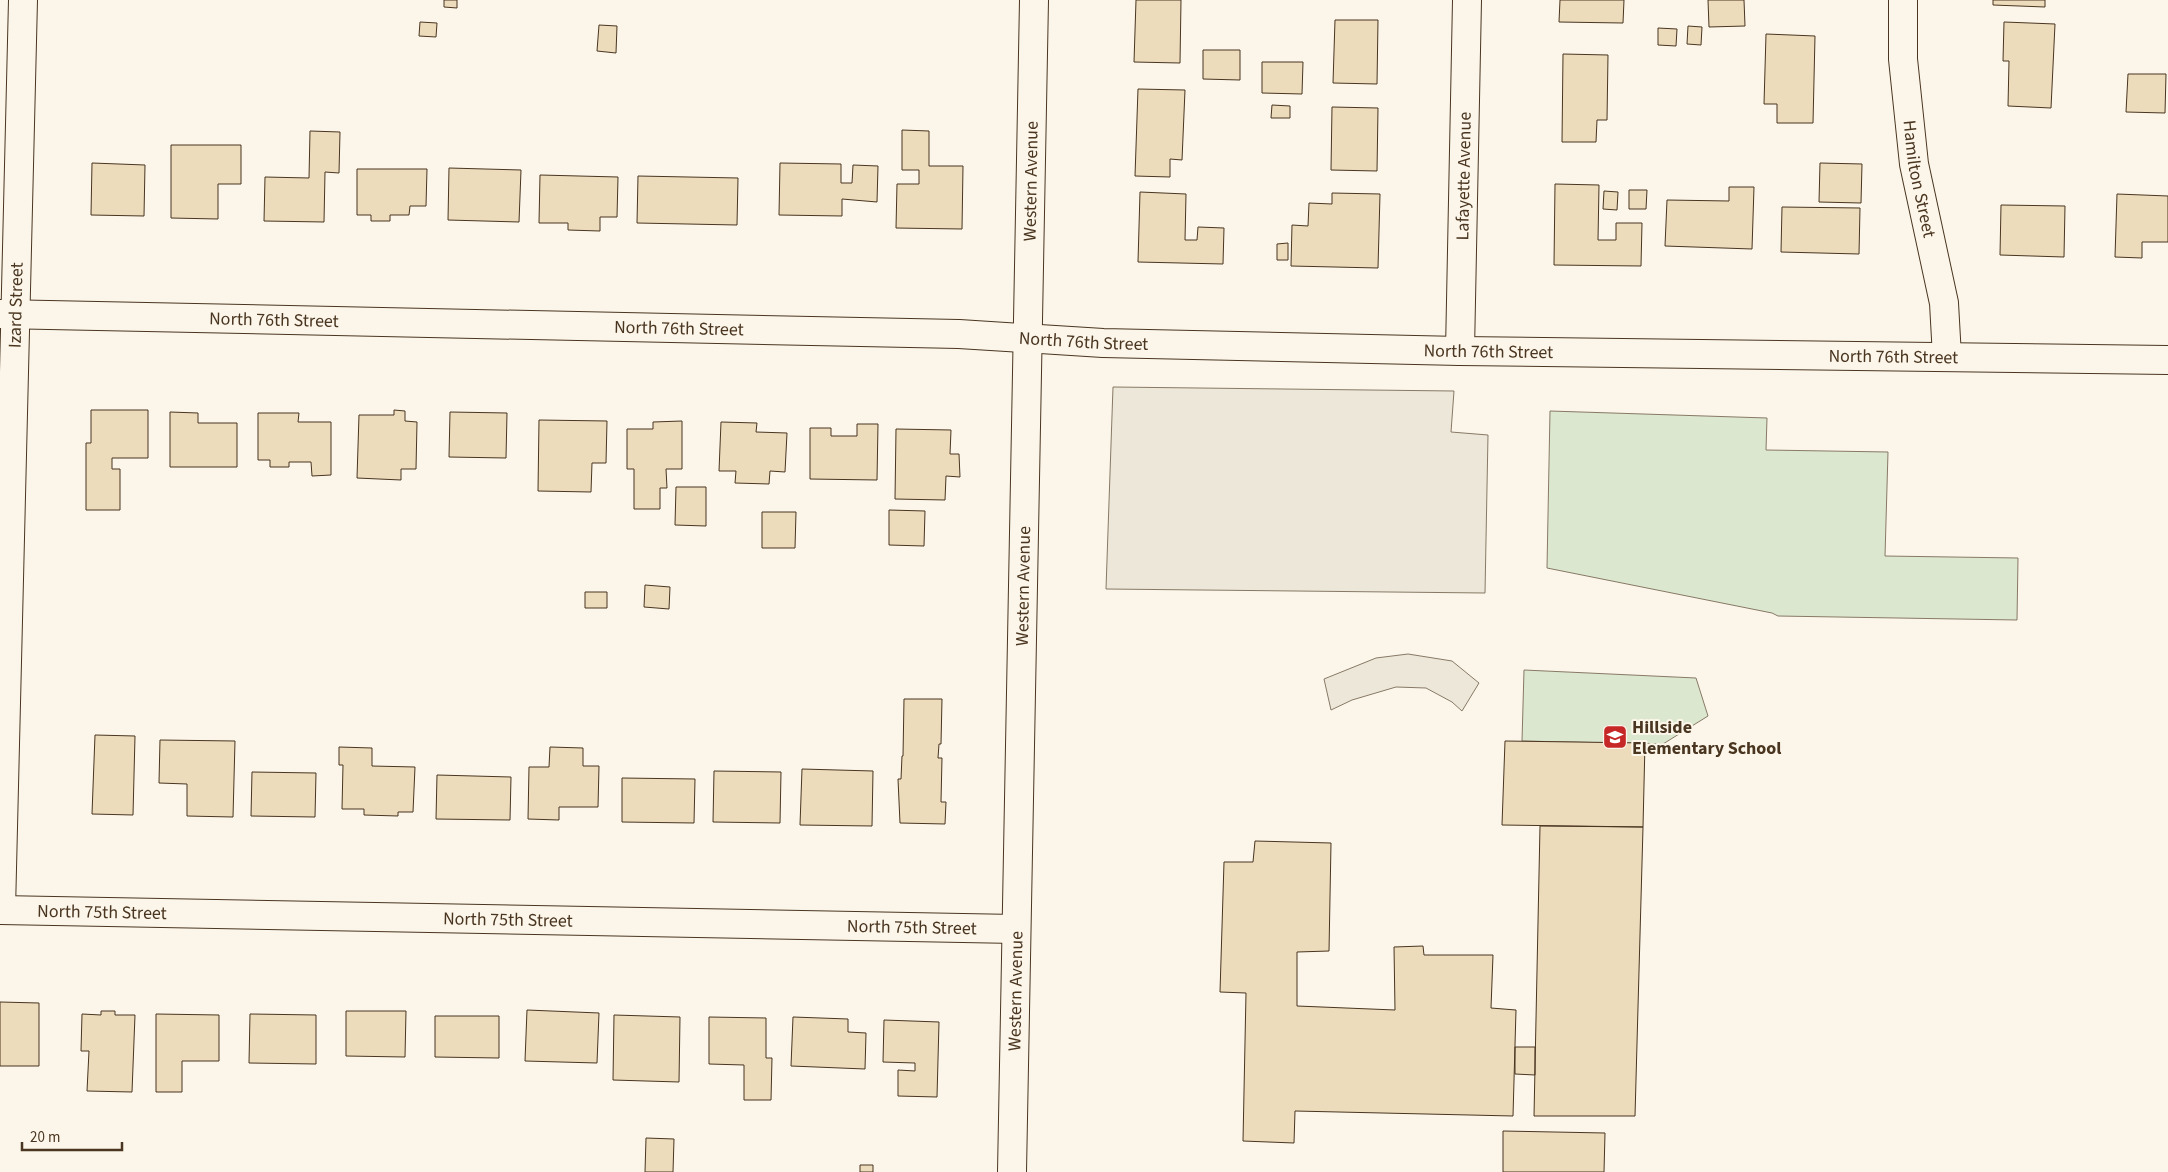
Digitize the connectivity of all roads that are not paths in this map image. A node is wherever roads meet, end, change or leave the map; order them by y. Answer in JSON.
{"nodes":[{"id":1,"x":23,"y":0,"type":"edge"},
{"id":2,"x":1034,"y":0,"type":"edge"},
{"id":3,"x":1467,"y":0,"type":"edge"},
{"id":4,"x":1903,"y":0,"type":"edge"},
{"id":5,"x":8,"y":314,"type":"edge"},
{"id":6,"x":1027,"y":340,"type":"junction"},
{"id":7,"x":1460,"y":351,"type":"junction"},
{"id":8,"x":1947,"y":357,"type":"junction"},
{"id":9,"x":2168,"y":360,"type":"edge"},
{"id":10,"x":1,"y":910,"type":"edge"},
{"id":11,"x":1016,"y":929,"type":"junction"},
{"id":12,"x":1012,"y":1172,"type":"edge"}],
"edges":[{"from":1,"to":5,"type":"street","name":"Izard Street"},
{"from":2,"to":6,"type":"street","name":"Western Avenue"},
{"from":3,"to":7,"type":"street","name":"Lafayette Avenue"},
{"from":4,"to":8,"type":"street","name":"Hamilton Street"},
{"from":5,"to":6,"type":"street","name":"North 76th Street"},
{"from":5,"to":10,"type":"street","name":"Izard Street"},
{"from":6,"to":7,"type":"street","name":"North 76th Street"},
{"from":6,"to":11,"type":"street","name":"Western Avenue"},
{"from":7,"to":8,"type":"street","name":"North 76th Street"},
{"from":8,"to":9,"type":"street","name":"North 76th Street"},
{"from":10,"to":11,"type":"street","name":"North 75th Street"},
{"from":11,"to":12,"type":"street","name":"Western Avenue"}]}
